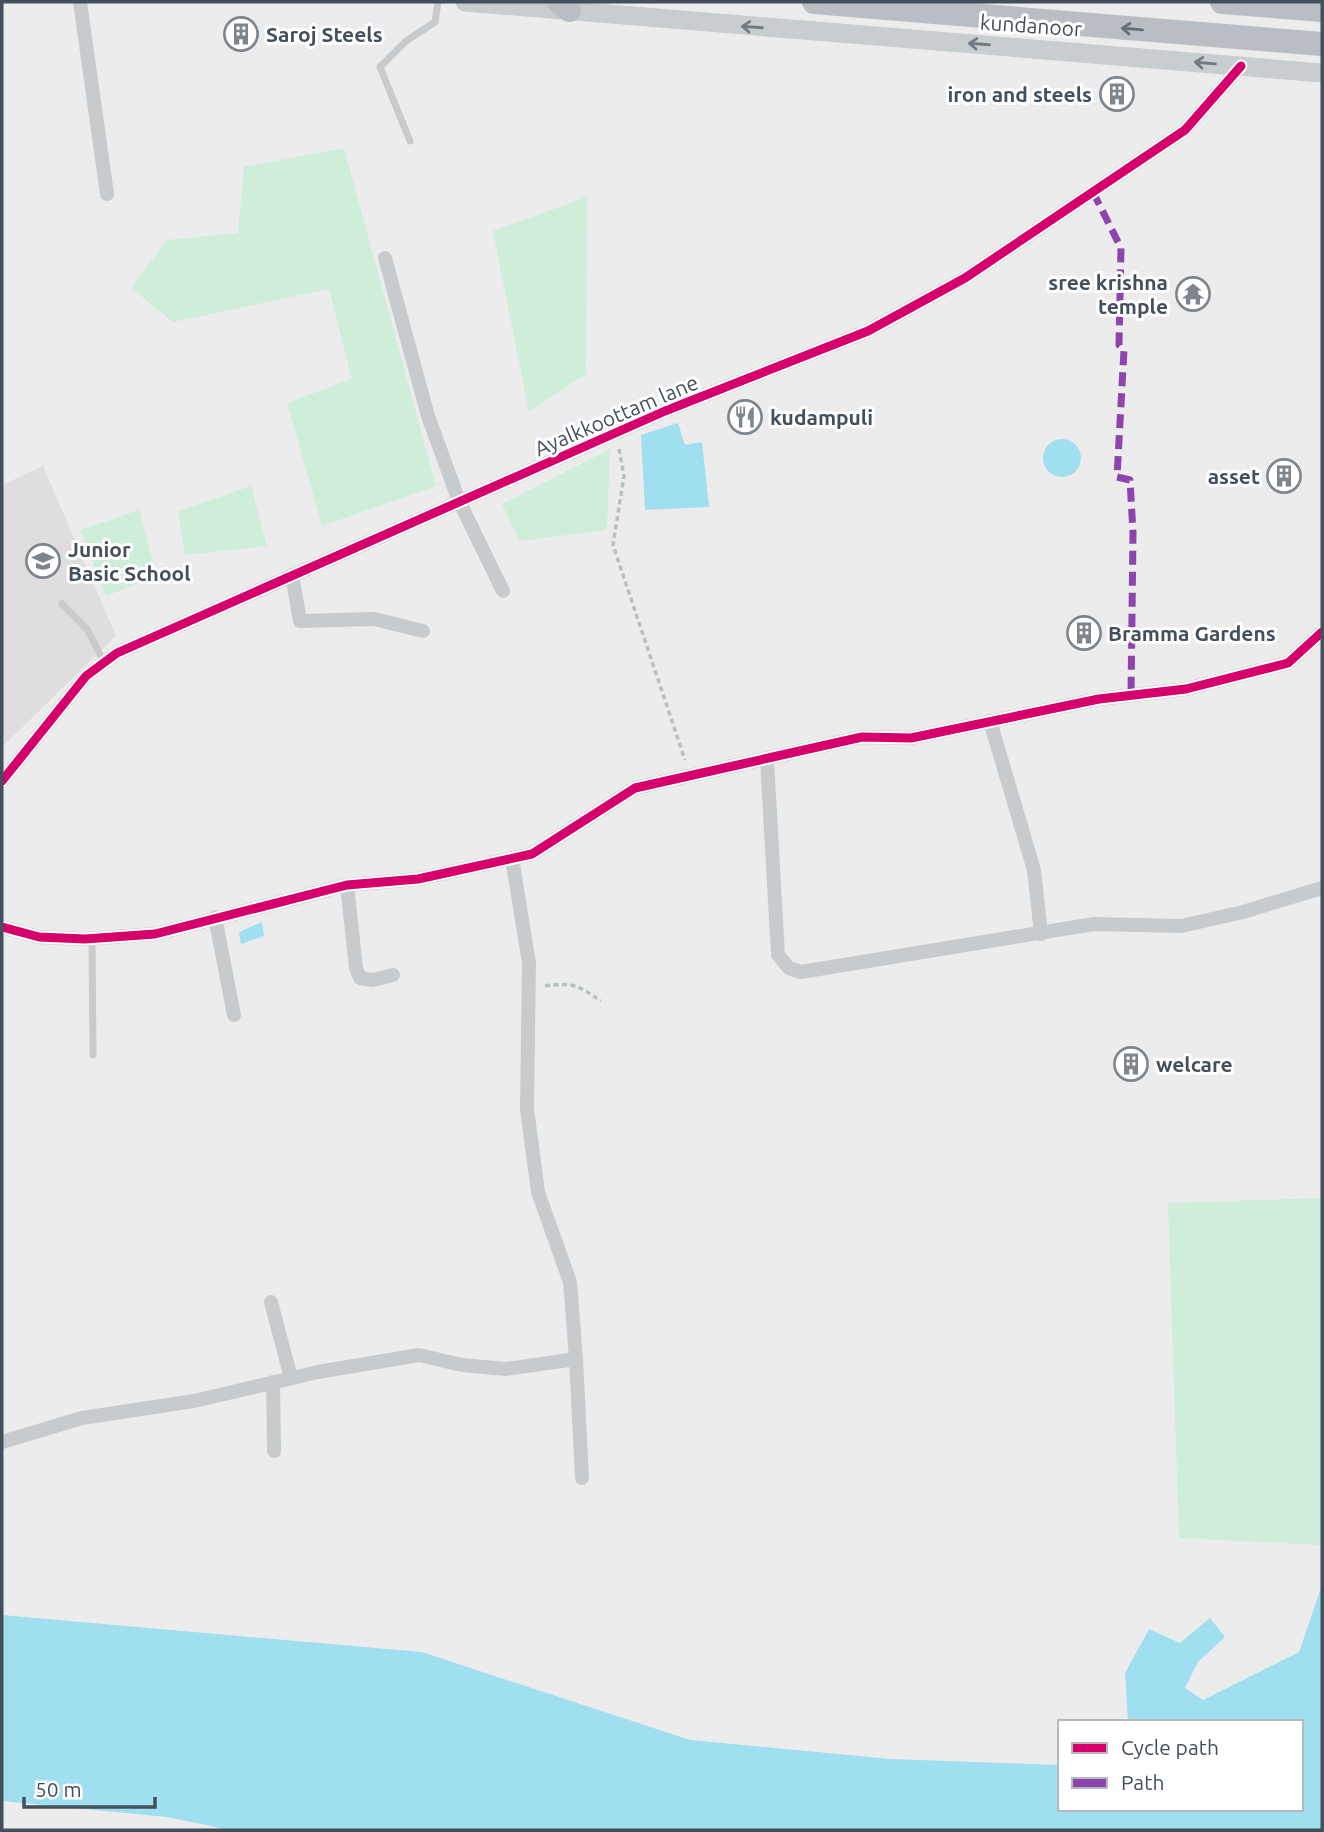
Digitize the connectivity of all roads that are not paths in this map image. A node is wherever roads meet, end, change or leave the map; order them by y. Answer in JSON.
{"nodes":[{"id":1,"x":80,"y":2,"type":"edge"},
{"id":2,"x":439,"y":2,"type":"edge"},
{"id":3,"x":465,"y":2,"type":"edge"},
{"id":4,"x":814,"y":2,"type":"edge"},
{"id":5,"x":1222,"y":2,"type":"edge"},
{"id":6,"x":564,"y":6,"type":"edge"},
{"id":7,"x":1322,"y":10,"type":"edge"},
{"id":8,"x":1322,"y":44,"type":"edge"},
{"id":9,"x":1241,"y":66,"type":"junction"},
{"id":10,"x":1322,"y":73,"type":"edge"},
{"id":11,"x":410,"y":141,"type":"dead end"},
{"id":12,"x":107,"y":194,"type":"dead end"},
{"id":13,"x":385,"y":258,"type":"dead end"},
{"id":14,"x":459,"y":501,"type":"junction"},
{"id":15,"x":292,"y":575,"type":"junction"},
{"id":16,"x":503,"y":591,"type":"dead end"},
{"id":17,"x":62,"y":604,"type":"dead end"},
{"id":18,"x":423,"y":631,"type":"dead end"},
{"id":19,"x":1322,"y":632,"type":"edge"},
{"id":20,"x":104,"y":663,"type":"junction"},
{"id":21,"x":990,"y":721,"type":"junction"},
{"id":22,"x":767,"y":760,"type":"junction"},
{"id":23,"x":2,"y":781,"type":"edge"},
{"id":24,"x":512,"y":858,"type":"junction"},
{"id":25,"x":347,"y":885,"type":"junction"},
{"id":26,"x":1322,"y":888,"type":"edge"},
{"id":27,"x":215,"y":918,"type":"junction"},
{"id":28,"x":2,"y":927,"type":"edge"},
{"id":29,"x":1041,"y":933,"type":"junction"},
{"id":30,"x":92,"y":939,"type":"junction"},
{"id":31,"x":393,"y":975,"type":"dead end"},
{"id":32,"x":234,"y":1015,"type":"dead end"},
{"id":33,"x":93,"y":1055,"type":"dead end"},
{"id":34,"x":271,"y":1302,"type":"dead end"},
{"id":35,"x":576,"y":1359,"type":"junction"},
{"id":36,"x":292,"y":1378,"type":"junction"},
{"id":37,"x":273,"y":1382,"type":"junction"},
{"id":38,"x":2,"y":1442,"type":"edge"},
{"id":39,"x":274,"y":1451,"type":"dead end"},
{"id":40,"x":582,"y":1478,"type":"dead end"}],
"edges":[{"from":1,"to":12,"type":"street"},
{"from":2,"to":11,"type":"lane"},
{"from":3,"to":6,"type":"street","name":"kundanoor"},
{"from":8,"to":4,"type":"highway","one_way":true},
{"from":5,"to":7,"type":"highway"},
{"from":9,"to":6,"type":"street","name":"kundanoor","one_way":true},
{"from":9,"to":10,"type":"street","name":"kundanoor"},
{"from":9,"to":14,"type":"street","name":"Ayalkkoottam lane"},
{"from":13,"to":14,"type":"street"},
{"from":14,"to":15,"type":"street","name":"Ayalkkoottam lane"},
{"from":14,"to":16,"type":"street"},
{"from":15,"to":18,"type":"street"},
{"from":15,"to":20,"type":"street","name":"Ayalkkoottam lane"},
{"from":17,"to":20,"type":"lane"},
{"from":19,"to":21,"type":"street"},
{"from":20,"to":23,"type":"street","name":"Ayalkkoottam lane"},
{"from":21,"to":22,"type":"street"},
{"from":21,"to":29,"type":"street"},
{"from":22,"to":24,"type":"street"},
{"from":22,"to":29,"type":"street"},
{"from":24,"to":25,"type":"street"},
{"from":24,"to":35,"type":"street"},
{"from":25,"to":27,"type":"street"},
{"from":25,"to":31,"type":"street"},
{"from":26,"to":29,"type":"street"},
{"from":27,"to":30,"type":"street"},
{"from":27,"to":32,"type":"street"},
{"from":28,"to":30,"type":"street"},
{"from":30,"to":33,"type":"lane"},
{"from":34,"to":36,"type":"street"},
{"from":35,"to":36,"type":"street"},
{"from":35,"to":40,"type":"street"},
{"from":36,"to":37,"type":"street"},
{"from":37,"to":38,"type":"street"},
{"from":37,"to":39,"type":"street"}]}
